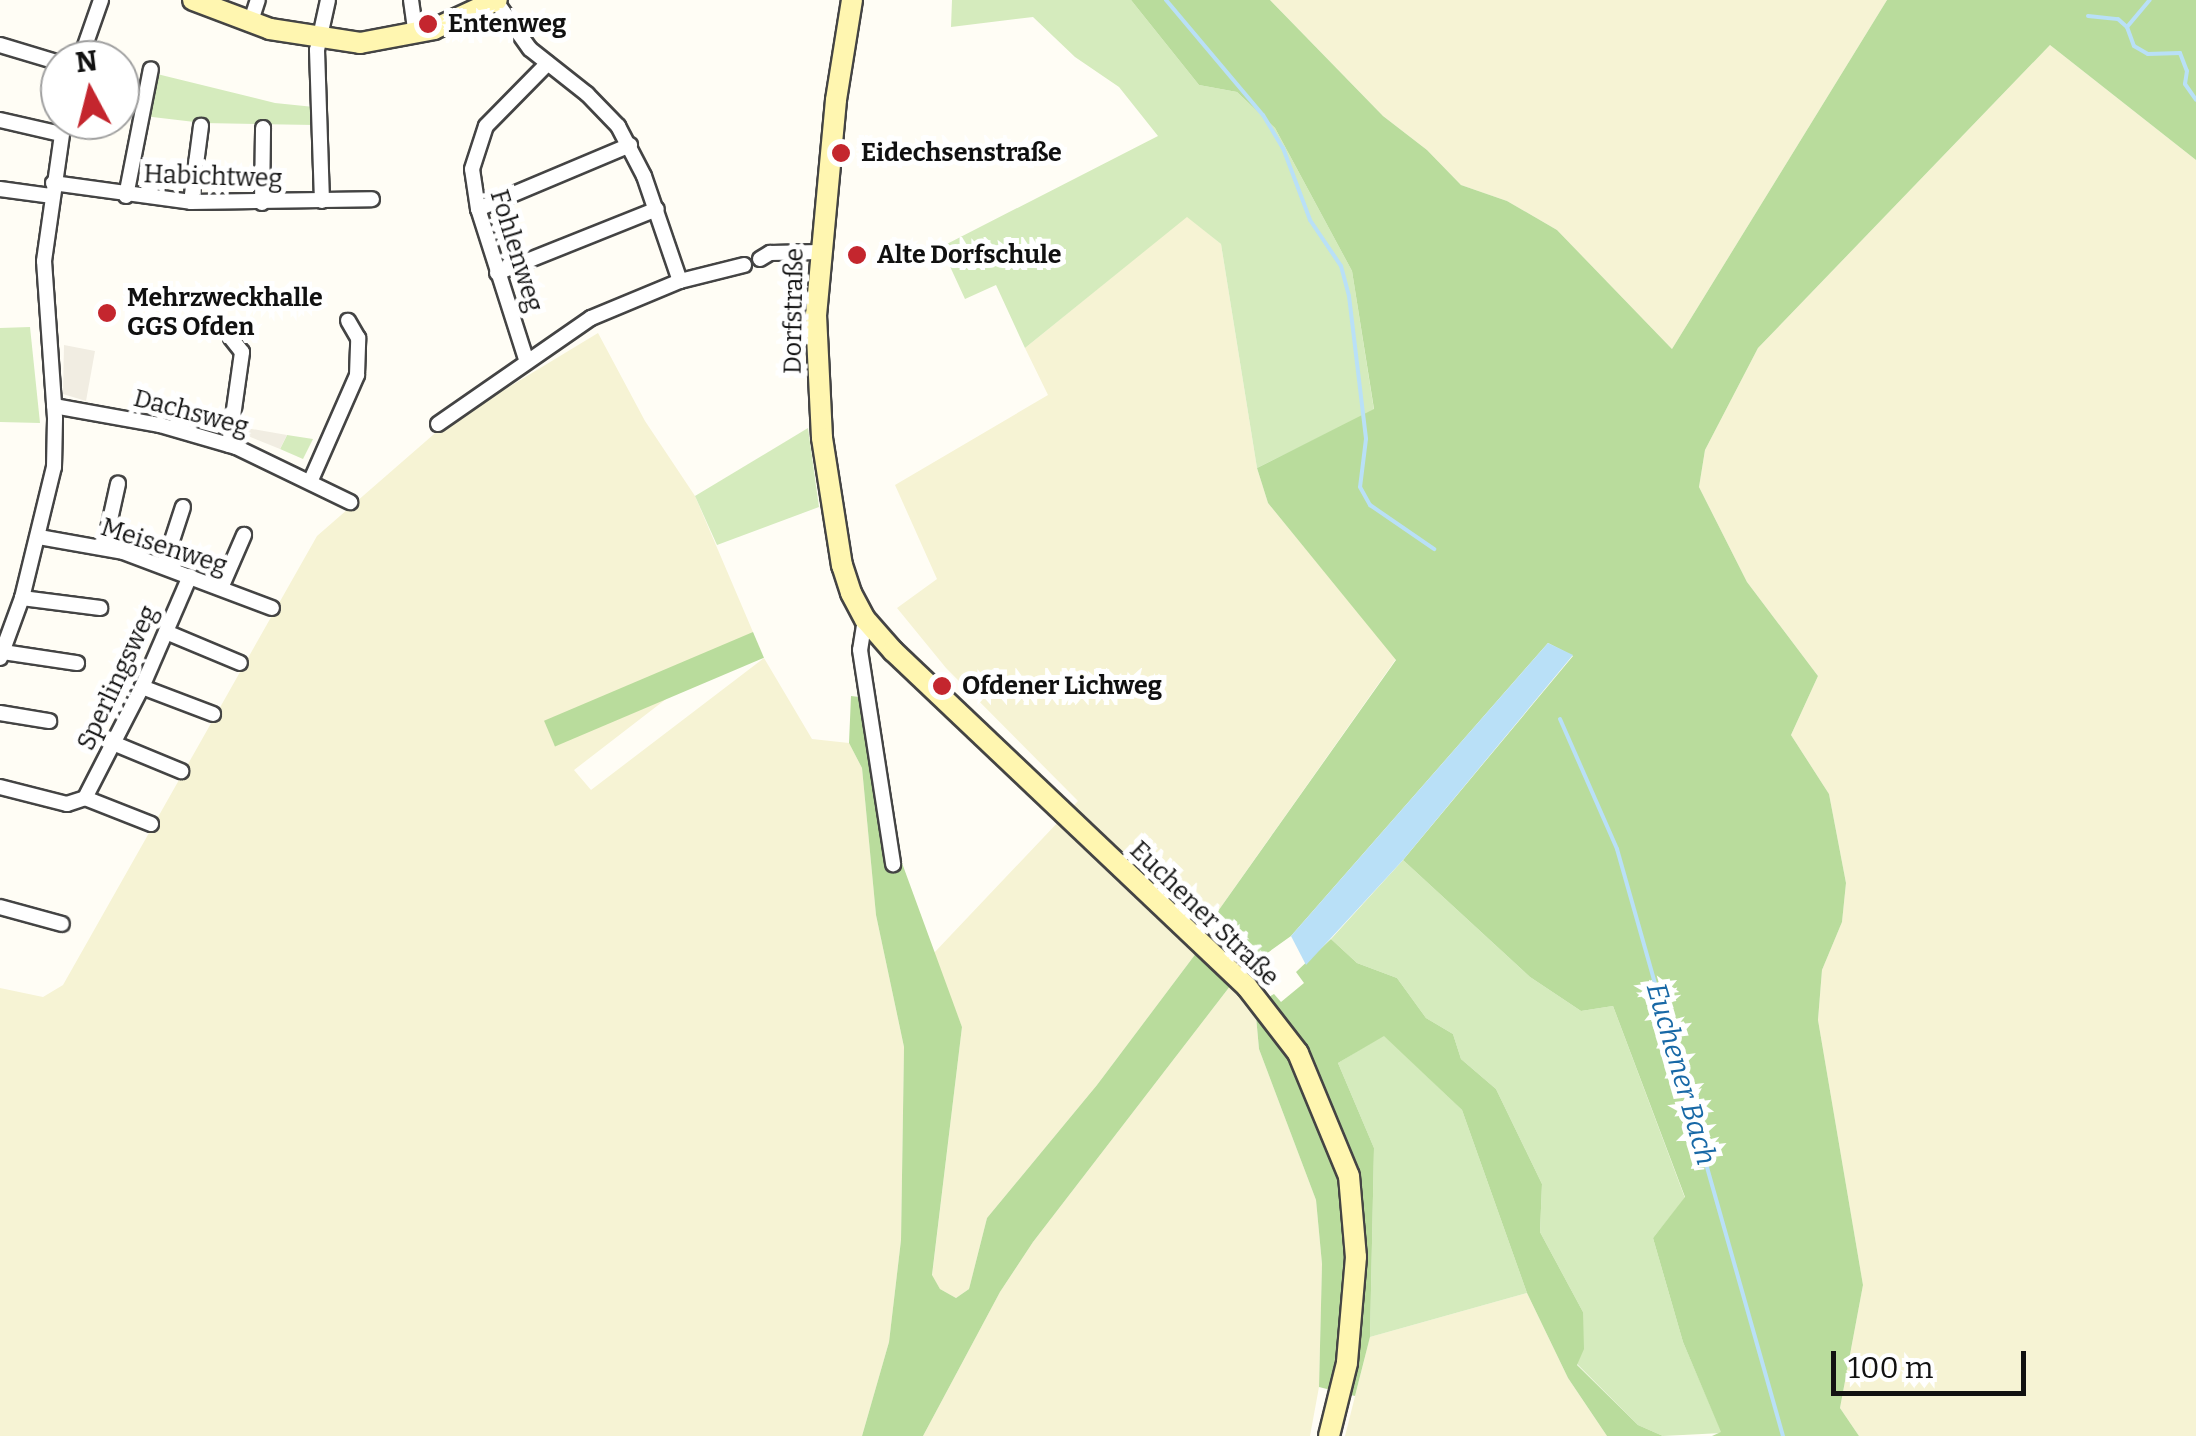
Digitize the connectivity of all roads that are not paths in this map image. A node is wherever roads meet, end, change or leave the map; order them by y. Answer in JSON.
{"nodes":[{"id":1,"x":101,"y":0,"type":"edge"},
{"id":2,"x":193,"y":0,"type":"edge"},
{"id":3,"x":258,"y":0,"type":"edge"},
{"id":4,"x":328,"y":0,"type":"edge"},
{"id":5,"x":411,"y":0,"type":"edge"},
{"id":6,"x":496,"y":0,"type":"edge"},
{"id":7,"x":852,"y":0,"type":"edge"},
{"id":8,"x":250,"y":24,"type":"junction"},
{"id":9,"x":416,"y":34,"type":"junction"},
{"id":10,"x":87,"y":40,"type":"edge"},
{"id":11,"x":321,"y":40,"type":"junction"},
{"id":12,"x":0,"y":45,"type":"edge"},
{"id":13,"x":40,"y":58,"type":"edge"},
{"id":14,"x":548,"y":62,"type":"junction"},
{"id":15,"x":151,"y":69,"type":"dead end"},
{"id":16,"x":0,"y":120,"type":"edge"},
{"id":17,"x":40,"y":125,"type":"edge"},
{"id":18,"x":201,"y":126,"type":"dead end"},
{"id":19,"x":263,"y":128,"type":"dead end"},
{"id":20,"x":60,"y":140,"type":"edge"},
{"id":21,"x":630,"y":145,"type":"junction"},
{"id":22,"x":0,"y":190,"type":"edge"},
{"id":23,"x":52,"y":190,"type":"junction"},
{"id":24,"x":126,"y":196,"type":"junction"},
{"id":25,"x":372,"y":199,"type":"dead end"},
{"id":26,"x":322,"y":201,"type":"junction"},
{"id":27,"x":191,"y":202,"type":"junction"},
{"id":28,"x":262,"y":203,"type":"junction"},
{"id":29,"x":478,"y":208,"type":"junction"},
{"id":30,"x":657,"y":208,"type":"junction"},
{"id":31,"x":820,"y":252,"type":"junction"},
{"id":32,"x":760,"y":259,"type":"dead end"},
{"id":33,"x":744,"y":264,"type":"dead end"},
{"id":34,"x":498,"y":272,"type":"junction"},
{"id":35,"x":680,"y":281,"type":"junction"},
{"id":36,"x":348,"y":321,"type":"dead end"},
{"id":37,"x":231,"y":338,"type":"dead end"},
{"id":38,"x":526,"y":358,"type":"junction"},
{"id":39,"x":54,"y":406,"type":"junction"},
{"id":40,"x":438,"y":424,"type":"dead end"},
{"id":41,"x":229,"y":445,"type":"junction"},
{"id":42,"x":311,"y":480,"type":"junction"},
{"id":43,"x":118,"y":484,"type":"dead end"},
{"id":44,"x":350,"y":502,"type":"dead end"},
{"id":45,"x":183,"y":507,"type":"dead end"},
{"id":46,"x":244,"y":535,"type":"dead end"},
{"id":47,"x":39,"y":537,"type":"junction"},
{"id":48,"x":104,"y":547,"type":"junction"},
{"id":49,"x":164,"y":565,"type":"junction"},
{"id":50,"x":190,"y":576,"type":"junction"},
{"id":51,"x":220,"y":588,"type":"junction"},
{"id":52,"x":22,"y":598,"type":"junction"},
{"id":53,"x":100,"y":608,"type":"dead end"},
{"id":54,"x":272,"y":608,"type":"dead end"},
{"id":55,"x":864,"y":619,"type":"junction"},
{"id":56,"x":166,"y":632,"type":"junction"},
{"id":57,"x":1,"y":655,"type":"edge"},
{"id":58,"x":77,"y":664,"type":"dead end"},
{"id":59,"x":240,"y":664,"type":"dead end"},
{"id":60,"x":910,"y":668,"type":"joint"},
{"id":61,"x":142,"y":687,"type":"junction"},
{"id":62,"x":0,"y":713,"type":"edge"},
{"id":63,"x":213,"y":714,"type":"dead end"},
{"id":64,"x":49,"y":721,"type":"dead end"},
{"id":65,"x":113,"y":744,"type":"junction"},
{"id":66,"x":181,"y":771,"type":"dead end"},
{"id":67,"x":0,"y":787,"type":"edge"},
{"id":68,"x":85,"y":798,"type":"junction"},
{"id":69,"x":150,"y":824,"type":"dead end"},
{"id":70,"x":894,"y":864,"type":"dead end"},
{"id":71,"x":0,"y":907,"type":"edge"},
{"id":72,"x":62,"y":924,"type":"dead end"},
{"id":73,"x":1329,"y":1436,"type":"edge"}],
"edges":[{"from":1,"to":10,"type":"street"},
{"from":2,"to":8,"type":"main road"},
{"from":3,"to":8,"type":"street"},
{"from":4,"to":11,"type":"street"},
{"from":5,"to":9,"type":"street"},
{"from":6,"to":9,"type":"main road"},
{"from":6,"to":14,"type":"street"},
{"from":7,"to":31,"type":"main road","name":"Dorfstraße"},
{"from":8,"to":11,"type":"main road"},
{"from":9,"to":11,"type":"main road"},
{"from":11,"to":26,"type":"street"},
{"from":12,"to":13,"type":"street"},
{"from":14,"to":21,"type":"street"},
{"from":14,"to":29,"type":"street","name":"Fohlenweg"},
{"from":15,"to":24,"type":"street"},
{"from":16,"to":17,"type":"street"},
{"from":18,"to":27,"type":"street"},
{"from":19,"to":28,"type":"street"},
{"from":20,"to":23,"type":"street"},
{"from":21,"to":29,"type":"street"},
{"from":21,"to":30,"type":"street"},
{"from":22,"to":23,"type":"street","name":"Habichtweg"},
{"from":23,"to":24,"type":"street","name":"Habichtweg"},
{"from":23,"to":39,"type":"street"},
{"from":24,"to":27,"type":"street","name":"Habichtweg"},
{"from":25,"to":26,"type":"street","name":"Habichtweg"},
{"from":26,"to":28,"type":"street","name":"Habichtweg"},
{"from":27,"to":28,"type":"street","name":"Habichtweg"},
{"from":29,"to":34,"type":"street","name":"Fohlenweg"},
{"from":30,"to":34,"type":"street"},
{"from":30,"to":35,"type":"street"},
{"from":31,"to":32,"type":"street"},
{"from":31,"to":55,"type":"main road","name":"Dorfstraße"},
{"from":33,"to":35,"type":"street"},
{"from":34,"to":38,"type":"street","name":"Fohlenweg"},
{"from":35,"to":38,"type":"street"},
{"from":36,"to":42,"type":"street"},
{"from":37,"to":41,"type":"street"},
{"from":38,"to":40,"type":"street"},
{"from":39,"to":41,"type":"street","name":"Dachsweg"},
{"from":39,"to":47,"type":"street"},
{"from":41,"to":42,"type":"street","name":"Dachsweg"},
{"from":42,"to":44,"type":"street","name":"Dachsweg"},
{"from":43,"to":48,"type":"street"},
{"from":45,"to":49,"type":"street"},
{"from":46,"to":51,"type":"street"},
{"from":47,"to":48,"type":"street","name":"Meisenweg"},
{"from":47,"to":52,"type":"street"},
{"from":48,"to":49,"type":"street","name":"Meisenweg"},
{"from":49,"to":50,"type":"street","name":"Meisenweg"},
{"from":50,"to":51,"type":"street","name":"Meisenweg"},
{"from":50,"to":56,"type":"street","name":"Sperlingsweg"},
{"from":51,"to":54,"type":"street","name":"Meisenweg"},
{"from":52,"to":53,"type":"street"},
{"from":52,"to":57,"type":"street"},
{"from":55,"to":60,"type":"main road","name":"Dorfstraße"},
{"from":55,"to":70,"type":"street","name":"Dorfstraße"},
{"from":56,"to":59,"type":"street"},
{"from":56,"to":61,"type":"street","name":"Sperlingsweg"},
{"from":57,"to":58,"type":"street"},
{"from":60,"to":73,"type":"main road","name":"Euchener Straße"},
{"from":61,"to":63,"type":"street"},
{"from":61,"to":65,"type":"street","name":"Sperlingsweg"},
{"from":62,"to":64,"type":"street"},
{"from":65,"to":66,"type":"street"},
{"from":65,"to":68,"type":"street","name":"Sperlingsweg"},
{"from":67,"to":68,"type":"street"},
{"from":68,"to":69,"type":"street"},
{"from":71,"to":72,"type":"street"}]}
